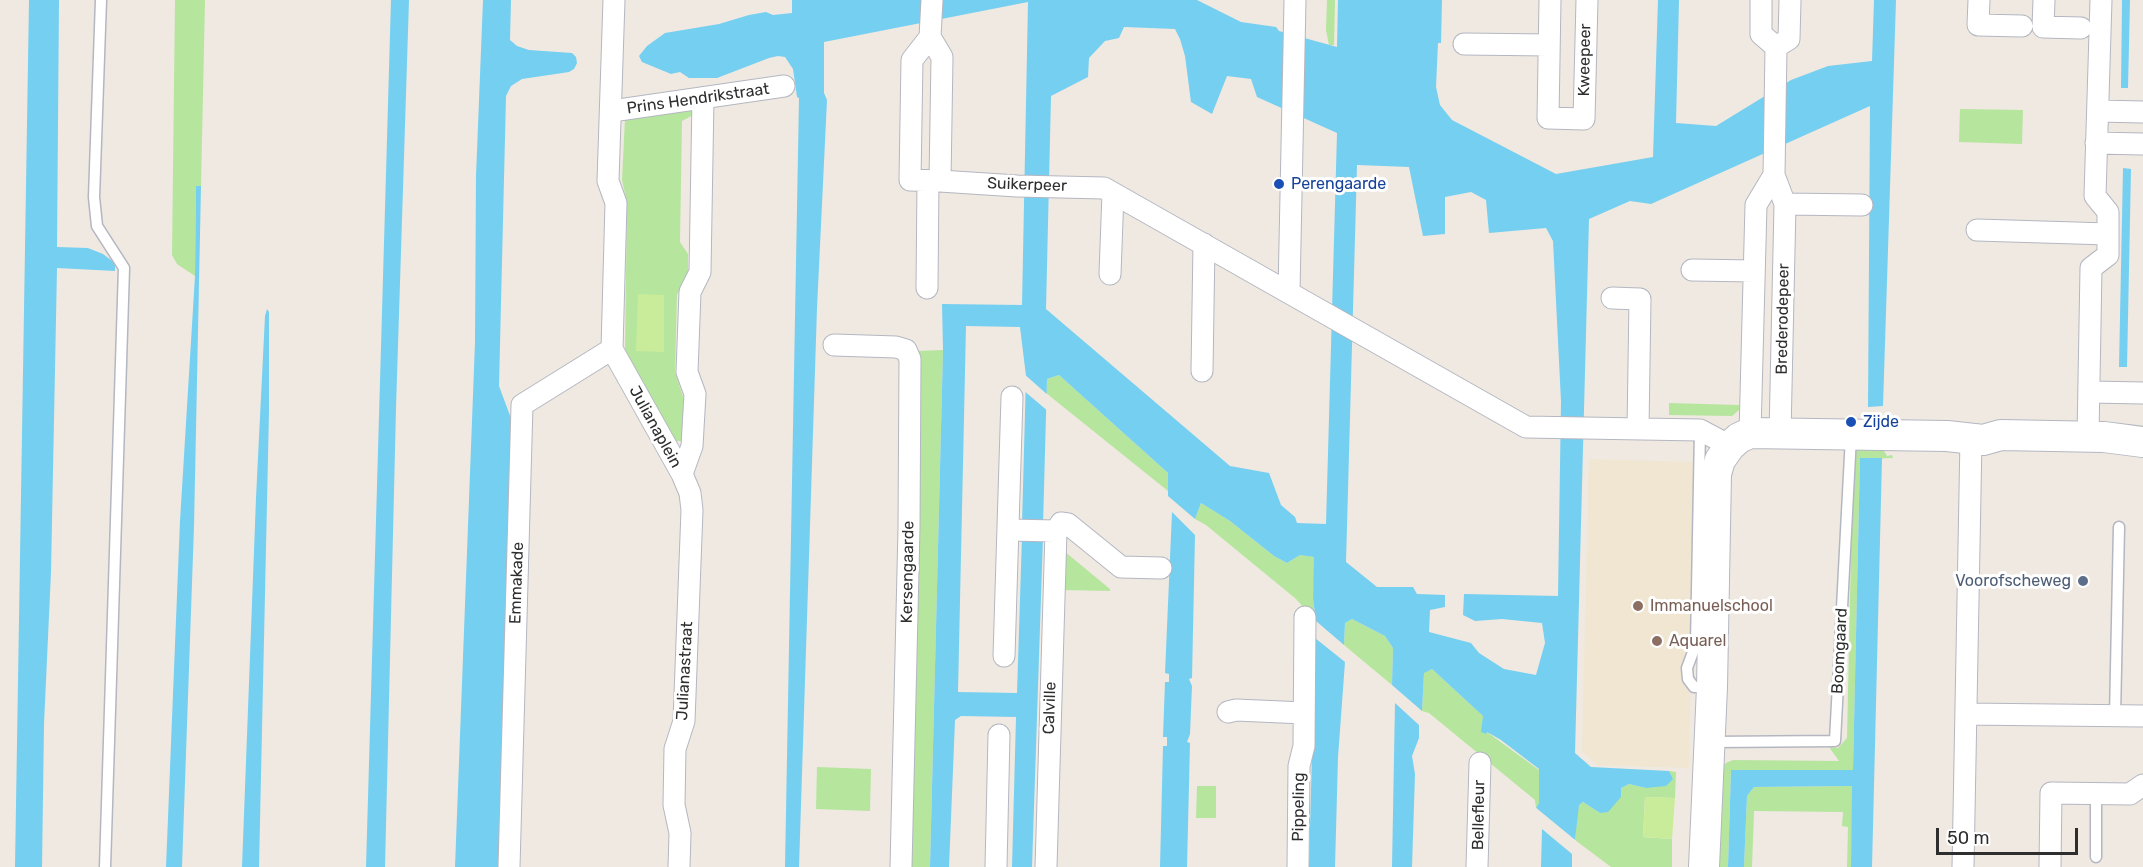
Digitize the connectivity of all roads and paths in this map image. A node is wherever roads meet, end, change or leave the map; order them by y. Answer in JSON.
{"nodes":[{"id":1,"x":101,"y":0,"type":"edge"},
{"id":2,"x":614,"y":0,"type":"edge"},
{"id":3,"x":932,"y":0,"type":"edge"},
{"id":4,"x":1295,"y":0,"type":"edge"},
{"id":5,"x":1550,"y":0,"type":"edge"},
{"id":6,"x":1587,"y":0,"type":"edge"},
{"id":7,"x":1761,"y":0,"type":"edge"},
{"id":8,"x":1790,"y":0,"type":"edge"},
{"id":9,"x":1978,"y":0,"type":"edge"},
{"id":10,"x":2044,"y":0,"type":"edge"},
{"id":11,"x":2101,"y":0,"type":"edge"},
{"id":12,"x":2022,"y":26,"type":"dead end"},
{"id":13,"x":2081,"y":28,"type":"dead end"},
{"id":14,"x":930,"y":37,"type":"junction"},
{"id":15,"x":1464,"y":44,"type":"dead end"},
{"id":16,"x":1549,"y":45,"type":"junction"},
{"id":17,"x":1776,"y":48,"type":"junction"},
{"id":18,"x":784,"y":86,"type":"dead end"},
{"id":19,"x":703,"y":98,"type":"junction"},
{"id":20,"x":612,"y":111,"type":"junction"},
{"id":21,"x":2098,"y":111,"type":"junction"},
{"id":22,"x":2143,"y":112,"type":"edge"},
{"id":23,"x":2096,"y":143,"type":"junction"},
{"id":24,"x":2143,"y":144,"type":"edge"},
{"id":25,"x":1774,"y":168,"type":"junction"},
{"id":26,"x":934,"y":181,"type":"junction"},
{"id":27,"x":1113,"y":194,"type":"junction"},
{"id":28,"x":1785,"y":204,"type":"junction"},
{"id":29,"x":1862,"y":205,"type":"dead end"},
{"id":30,"x":1977,"y":230,"type":"dead end"},
{"id":31,"x":2108,"y":234,"type":"junction"},
{"id":32,"x":1204,"y":244,"type":"junction"},
{"id":33,"x":1692,"y":270,"type":"dead end"},
{"id":34,"x":1754,"y":271,"type":"junction"},
{"id":35,"x":1110,"y":274,"type":"dead end"},
{"id":36,"x":927,"y":288,"type":"dead end"},
{"id":37,"x":1289,"y":292,"type":"junction"},
{"id":38,"x":1612,"y":298,"type":"dead end"},
{"id":39,"x":834,"y":345,"type":"dead end"},
{"id":40,"x":612,"y":349,"type":"junction"},
{"id":41,"x":1202,"y":371,"type":"dead end"},
{"id":42,"x":2090,"y":392,"type":"junction"},
{"id":43,"x":2143,"y":393,"type":"edge"},
{"id":44,"x":1011,"y":398,"type":"dead end"},
{"id":45,"x":1638,"y":429,"type":"junction"},
{"id":46,"x":1700,"y":430,"type":"junction"},
{"id":47,"x":1780,"y":434,"type":"junction"},
{"id":48,"x":1854,"y":435,"type":"junction"},
{"id":49,"x":2088,"y":437,"type":"junction"},
{"id":50,"x":1959,"y":438,"type":"junction"},
{"id":51,"x":1740,"y":440,"type":"junction"},
{"id":52,"x":2143,"y":442,"type":"edge"},
{"id":53,"x":682,"y":474,"type":"junction"},
{"id":54,"x":2119,"y":527,"type":"dead end"},
{"id":55,"x":1013,"y":530,"type":"junction"},
{"id":56,"x":1051,"y":531,"type":"junction"},
{"id":57,"x":1161,"y":568,"type":"dead end"},
{"id":58,"x":1305,"y":617,"type":"dead end"},
{"id":59,"x":1004,"y":656,"type":"dead end"},
{"id":60,"x":1712,"y":687,"type":"junction"},
{"id":61,"x":1228,"y":712,"type":"dead end"},
{"id":62,"x":1304,"y":713,"type":"junction"},
{"id":63,"x":1966,"y":714,"type":"junction"},
{"id":64,"x":2115,"y":716,"type":"junction"},
{"id":65,"x":2143,"y":716,"type":"edge"},
{"id":66,"x":999,"y":735,"type":"dead end"},
{"id":67,"x":1709,"y":742,"type":"junction"},
{"id":68,"x":1480,"y":764,"type":"dead end"},
{"id":69,"x":2143,"y":784,"type":"edge"},
{"id":70,"x":2096,"y":794,"type":"junction"},
{"id":71,"x":2096,"y":857,"type":"dead end"},
{"id":72,"x":105,"y":867,"type":"edge"},
{"id":73,"x":509,"y":867,"type":"edge"},
{"id":74,"x":679,"y":867,"type":"edge"},
{"id":75,"x":901,"y":867,"type":"edge"},
{"id":76,"x":996,"y":867,"type":"edge"},
{"id":77,"x":1046,"y":867,"type":"edge"},
{"id":78,"x":1298,"y":867,"type":"edge"},
{"id":79,"x":1477,"y":867,"type":"edge"},
{"id":80,"x":1704,"y":867,"type":"edge"},
{"id":81,"x":1963,"y":867,"type":"edge"},
{"id":82,"x":2050,"y":867,"type":"edge"}],
"edges":[{"from":1,"to":72,"type":"lane"},
{"from":2,"to":20,"type":"street"},
{"from":3,"to":14,"type":"street"},
{"from":4,"to":37,"type":"street"},
{"from":5,"to":16,"type":"street","name":"Kweepeer"},
{"from":6,"to":16,"type":"street","name":"Kweepeer"},
{"from":7,"to":17,"type":"street"},
{"from":8,"to":17,"type":"street","name":"Brederodepeer"},
{"from":9,"to":12,"type":"street"},
{"from":10,"to":13,"type":"street"},
{"from":11,"to":21,"type":"street"},
{"from":14,"to":26,"type":"street"},
{"from":14,"to":26,"type":"street"},
{"from":15,"to":16,"type":"street"},
{"from":17,"to":25,"type":"street","name":"Brederodepeer"},
{"from":18,"to":19,"type":"street","name":"Prins Hendrikstraat"},
{"from":19,"to":20,"type":"street","name":"Prins Hendrikstraat"},
{"from":19,"to":53,"type":"street","name":"Julianaplein"},
{"from":20,"to":40,"type":"street"},
{"from":21,"to":22,"type":"street"},
{"from":21,"to":23,"type":"street"},
{"from":23,"to":24,"type":"street"},
{"from":23,"to":31,"type":"street"},
{"from":25,"to":28,"type":"street","name":"Brederodepeer"},
{"from":25,"to":34,"type":"street","name":"Brederodepeer"},
{"from":26,"to":27,"type":"street","name":"Suikerpeer"},
{"from":26,"to":36,"type":"street"},
{"from":27,"to":32,"type":"street","name":"Suikerpeer"},
{"from":27,"to":35,"type":"street"},
{"from":28,"to":29,"type":"street"},
{"from":28,"to":47,"type":"street","name":"Brederodepeer"},
{"from":30,"to":31,"type":"street"},
{"from":31,"to":42,"type":"street"},
{"from":32,"to":37,"type":"street","name":"Suikerpeer"},
{"from":32,"to":41,"type":"street"},
{"from":33,"to":34,"type":"street","name":"Brederodepeer"},
{"from":34,"to":51,"type":"street","name":"Brederodepeer"},
{"from":37,"to":45,"type":"street"},
{"from":38,"to":45,"type":"street"},
{"from":39,"to":75,"type":"street","name":"Kersengaarde"},
{"from":40,"to":53,"type":"street","name":"Julianaplein"},
{"from":40,"to":73,"type":"street","name":"Emmakade"},
{"from":42,"to":43,"type":"street"},
{"from":42,"to":49,"type":"street"},
{"from":44,"to":55,"type":"street"},
{"from":45,"to":46,"type":"street"},
{"from":46,"to":51,"type":"street"},
{"from":46,"to":60,"type":"lane"},
{"from":47,"to":48,"type":"street"},
{"from":47,"to":51,"type":"street"},
{"from":48,"to":50,"type":"street"},
{"from":48,"to":67,"type":"lane","name":"Boomgaard"},
{"from":49,"to":50,"type":"street"},
{"from":49,"to":52,"type":"street"},
{"from":50,"to":63,"type":"street"},
{"from":51,"to":60,"type":"street"},
{"from":53,"to":74,"type":"street","name":"Julianastraat"},
{"from":54,"to":64,"type":"lane"},
{"from":55,"to":56,"type":"street"},
{"from":55,"to":59,"type":"street"},
{"from":56,"to":57,"type":"street"},
{"from":56,"to":77,"type":"street","name":"Calville"},
{"from":58,"to":62,"type":"street","name":"Pippeling"},
{"from":60,"to":67,"type":"street"},
{"from":61,"to":62,"type":"street"},
{"from":62,"to":78,"type":"street","name":"Pippeling"},
{"from":63,"to":64,"type":"street"},
{"from":63,"to":81,"type":"street"},
{"from":64,"to":65,"type":"street"},
{"from":66,"to":76,"type":"street"},
{"from":67,"to":80,"type":"street"},
{"from":68,"to":79,"type":"street","name":"Bellefleur"},
{"from":69,"to":70,"type":"street"},
{"from":70,"to":71,"type":"lane"},
{"from":70,"to":82,"type":"street"}]}
